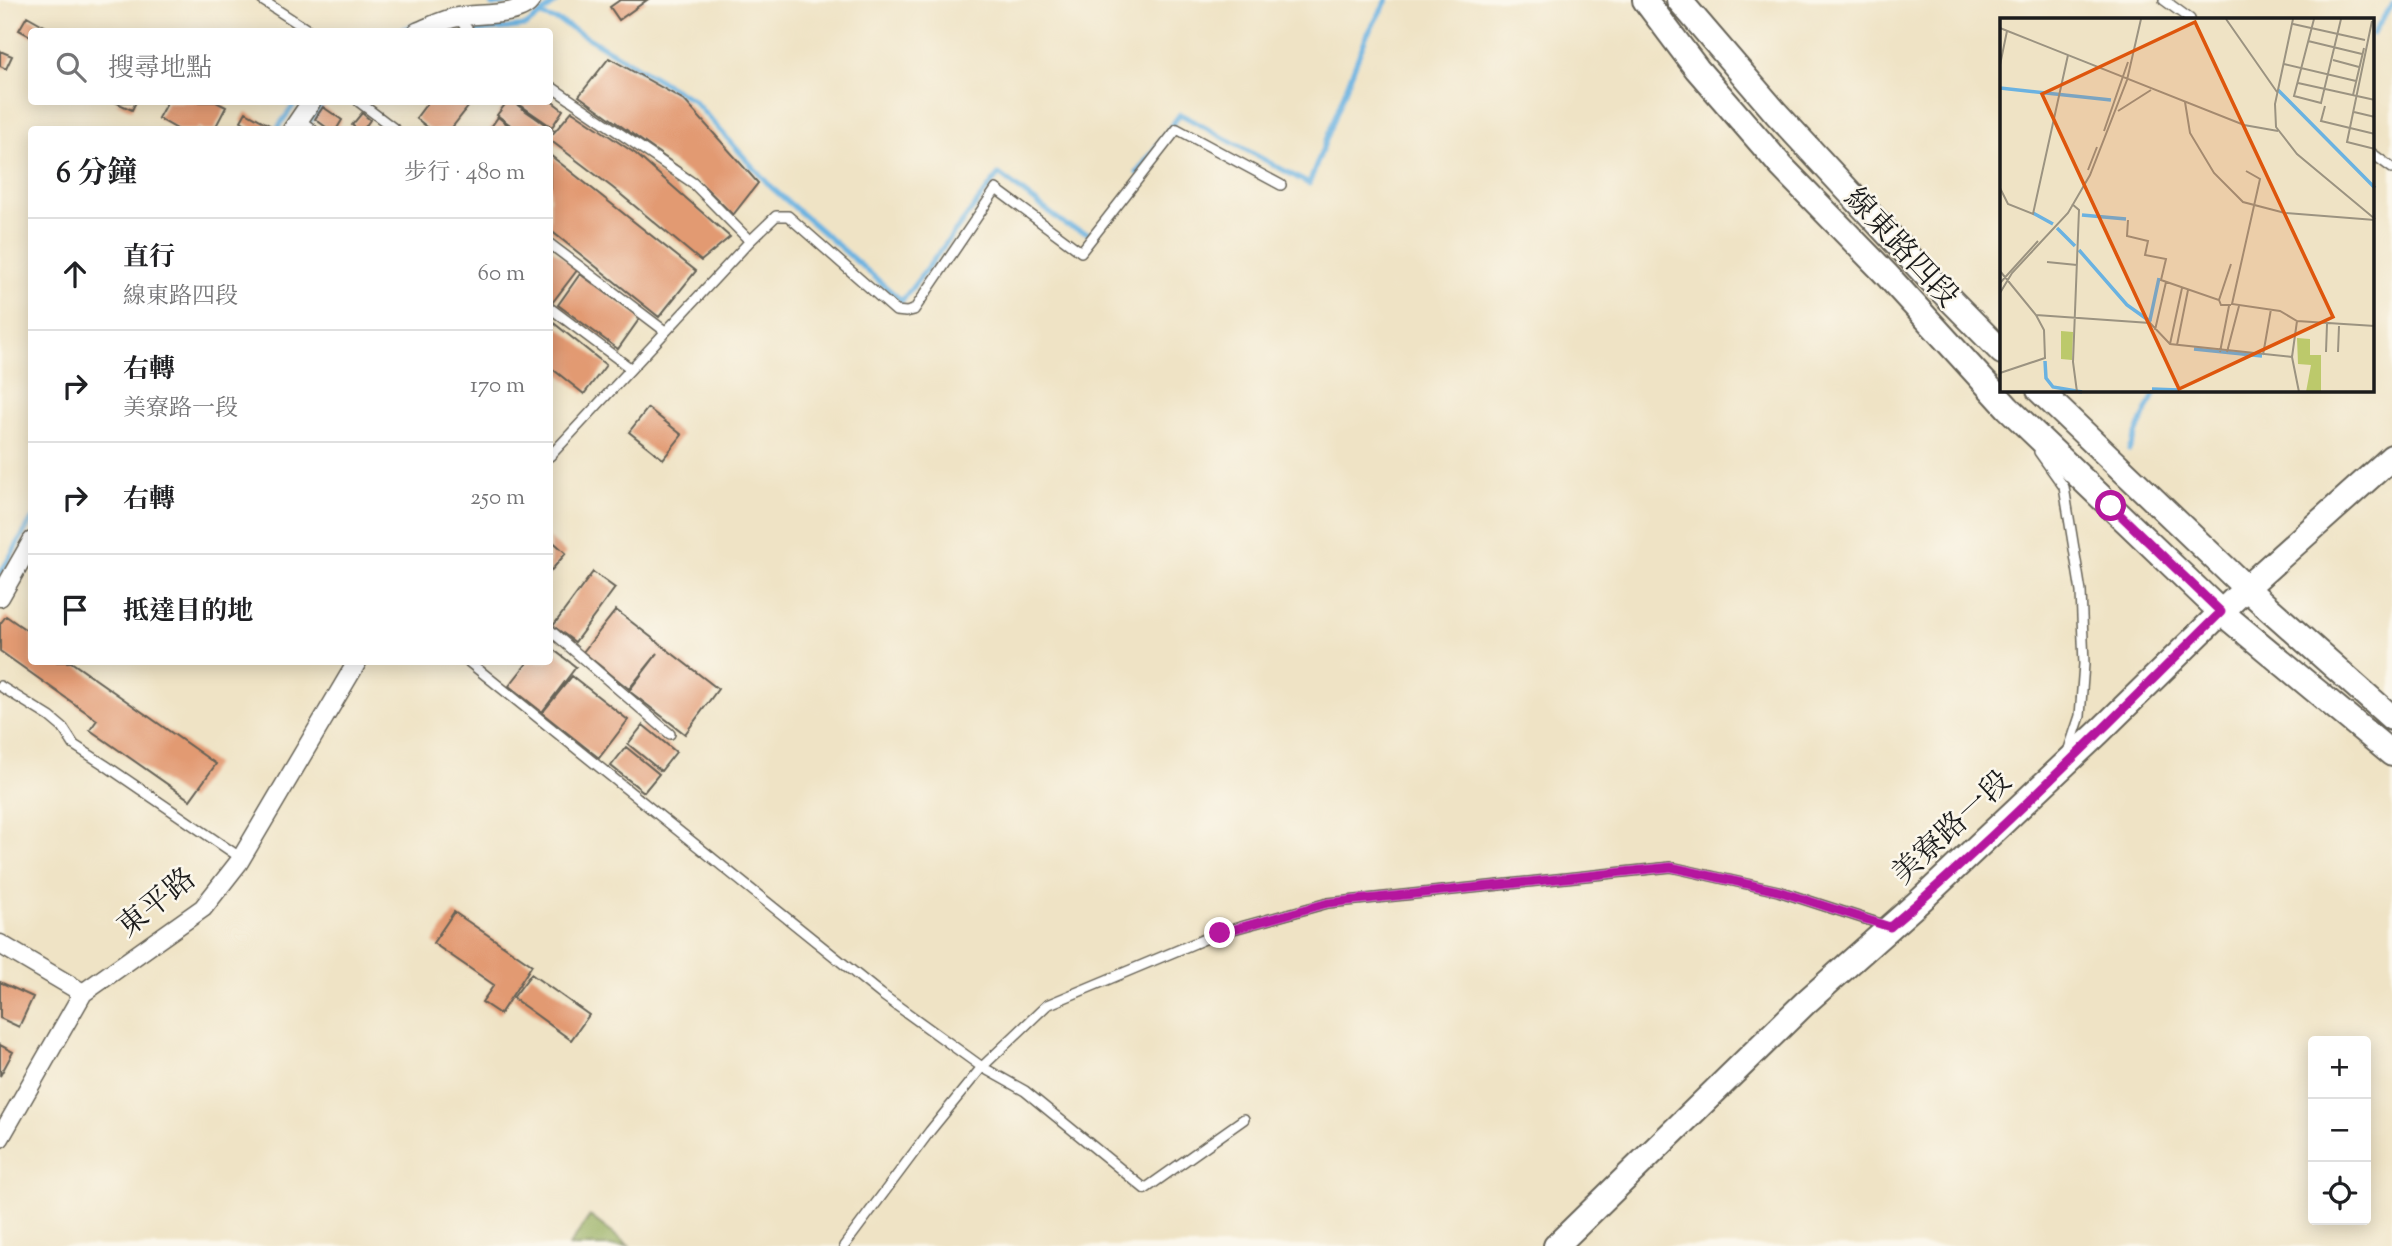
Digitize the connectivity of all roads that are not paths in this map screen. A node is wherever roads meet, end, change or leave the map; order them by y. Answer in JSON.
{"nodes":[{"id":1,"x":262,"y":0,"type":"edge"},
{"id":2,"x":531,"y":0,"type":"edge"},
{"id":3,"x":1645,"y":0,"type":"edge"},
{"id":4,"x":1679,"y":0,"type":"edge"},
{"id":5,"x":2164,"y":0,"type":"edge"},
{"id":6,"x":457,"y":17,"type":"junction"},
{"id":7,"x":2189,"y":18,"type":"edge"},
{"id":8,"x":305,"y":28,"type":"edge"},
{"id":9,"x":428,"y":28,"type":"edge"},
{"id":10,"x":467,"y":28,"type":"edge"},
{"id":11,"x":553,"y":88,"type":"edge"},
{"id":12,"x":310,"y":105,"type":"edge"},
{"id":13,"x":363,"y":105,"type":"edge"},
{"id":14,"x":301,"y":126,"type":"edge"},
{"id":15,"x":391,"y":126,"type":"edge"},
{"id":16,"x":2374,"y":155,"type":"edge"},
{"id":17,"x":2392,"y":168,"type":"edge"},
{"id":18,"x":1281,"y":185,"type":"dead end"},
{"id":19,"x":750,"y":241,"type":"junction"},
{"id":20,"x":553,"y":246,"type":"edge"},
{"id":21,"x":553,"y":310,"type":"edge"},
{"id":22,"x":665,"y":331,"type":"junction"},
{"id":23,"x":2000,"y":350,"type":"edge"},
{"id":24,"x":630,"y":368,"type":"junction"},
{"id":25,"x":2041,"y":392,"type":"edge"},
{"id":26,"x":2008,"y":408,"type":"junction"},
{"id":27,"x":553,"y":453,"type":"edge"},
{"id":28,"x":2392,"y":457,"type":"edge"},
{"id":29,"x":28,"y":548,"type":"edge"},
{"id":30,"x":2246,"y":588,"type":"junction"},
{"id":31,"x":0,"y":597,"type":"edge"},
{"id":32,"x":2221,"y":612,"type":"junction"},
{"id":33,"x":553,"y":633,"type":"edge"},
{"id":34,"x":355,"y":665,"type":"edge"},
{"id":35,"x":473,"y":665,"type":"edge"},
{"id":36,"x":0,"y":686,"type":"edge"},
{"id":37,"x":2392,"y":718,"type":"edge"},
{"id":38,"x":670,"y":734,"type":"dead end"},
{"id":39,"x":2392,"y":754,"type":"edge"},
{"id":40,"x":2050,"y":778,"type":"junction"},
{"id":41,"x":242,"y":858,"type":"junction"},
{"id":42,"x":1890,"y":927,"type":"junction"},
{"id":43,"x":0,"y":944,"type":"edge"},
{"id":44,"x":83,"y":993,"type":"junction"},
{"id":45,"x":982,"y":1067,"type":"junction"},
{"id":46,"x":1244,"y":1118,"type":"dead end"},
{"id":47,"x":0,"y":1138,"type":"edge"},
{"id":48,"x":844,"y":1246,"type":"edge"},
{"id":49,"x":1556,"y":1246,"type":"edge"}],
"edges":[{"from":1,"to":8,"type":"lane"},
{"from":2,"to":6,"type":"street"},
{"from":3,"to":26,"type":"main road","name":"線東路四段"},
{"from":4,"to":23,"type":"main road","name":"線東路四段"},
{"from":5,"to":7,"type":"lane"},
{"from":6,"to":9,"type":"street"},
{"from":6,"to":10,"type":"lane"},
{"from":11,"to":19,"type":"lane"},
{"from":12,"to":14,"type":"street"},
{"from":13,"to":15,"type":"lane"},
{"from":16,"to":17,"type":"lane"},
{"from":18,"to":19,"type":"lane"},
{"from":19,"to":22,"type":"lane"},
{"from":20,"to":22,"type":"lane"},
{"from":21,"to":24,"type":"lane"},
{"from":22,"to":24,"type":"lane"},
{"from":24,"to":27,"type":"lane"},
{"from":25,"to":30,"type":"main road"},
{"from":26,"to":32,"type":"main road","name":"線東路四段"},
{"from":26,"to":40,"type":"lane"},
{"from":28,"to":30,"type":"main road","name":"美寮路一段"},
{"from":29,"to":31,"type":"street"},
{"from":30,"to":32,"type":"main road","name":"美寮路一段"},
{"from":30,"to":37,"type":"main road"},
{"from":32,"to":39,"type":"main road","name":"線東路四段"},
{"from":32,"to":40,"type":"main road","name":"美寮路一段"},
{"from":33,"to":38,"type":"lane"},
{"from":34,"to":41,"type":"street","name":"東平路"},
{"from":35,"to":45,"type":"lane"},
{"from":36,"to":41,"type":"lane"},
{"from":40,"to":42,"type":"main road","name":"美寮路一段"},
{"from":41,"to":44,"type":"street","name":"東平路"},
{"from":42,"to":45,"type":"lane"},
{"from":42,"to":49,"type":"main road","name":"美寮路一段"},
{"from":43,"to":44,"type":"street"},
{"from":44,"to":47,"type":"street","name":"東平路"},
{"from":45,"to":46,"type":"lane"},
{"from":45,"to":48,"type":"lane"}]}
